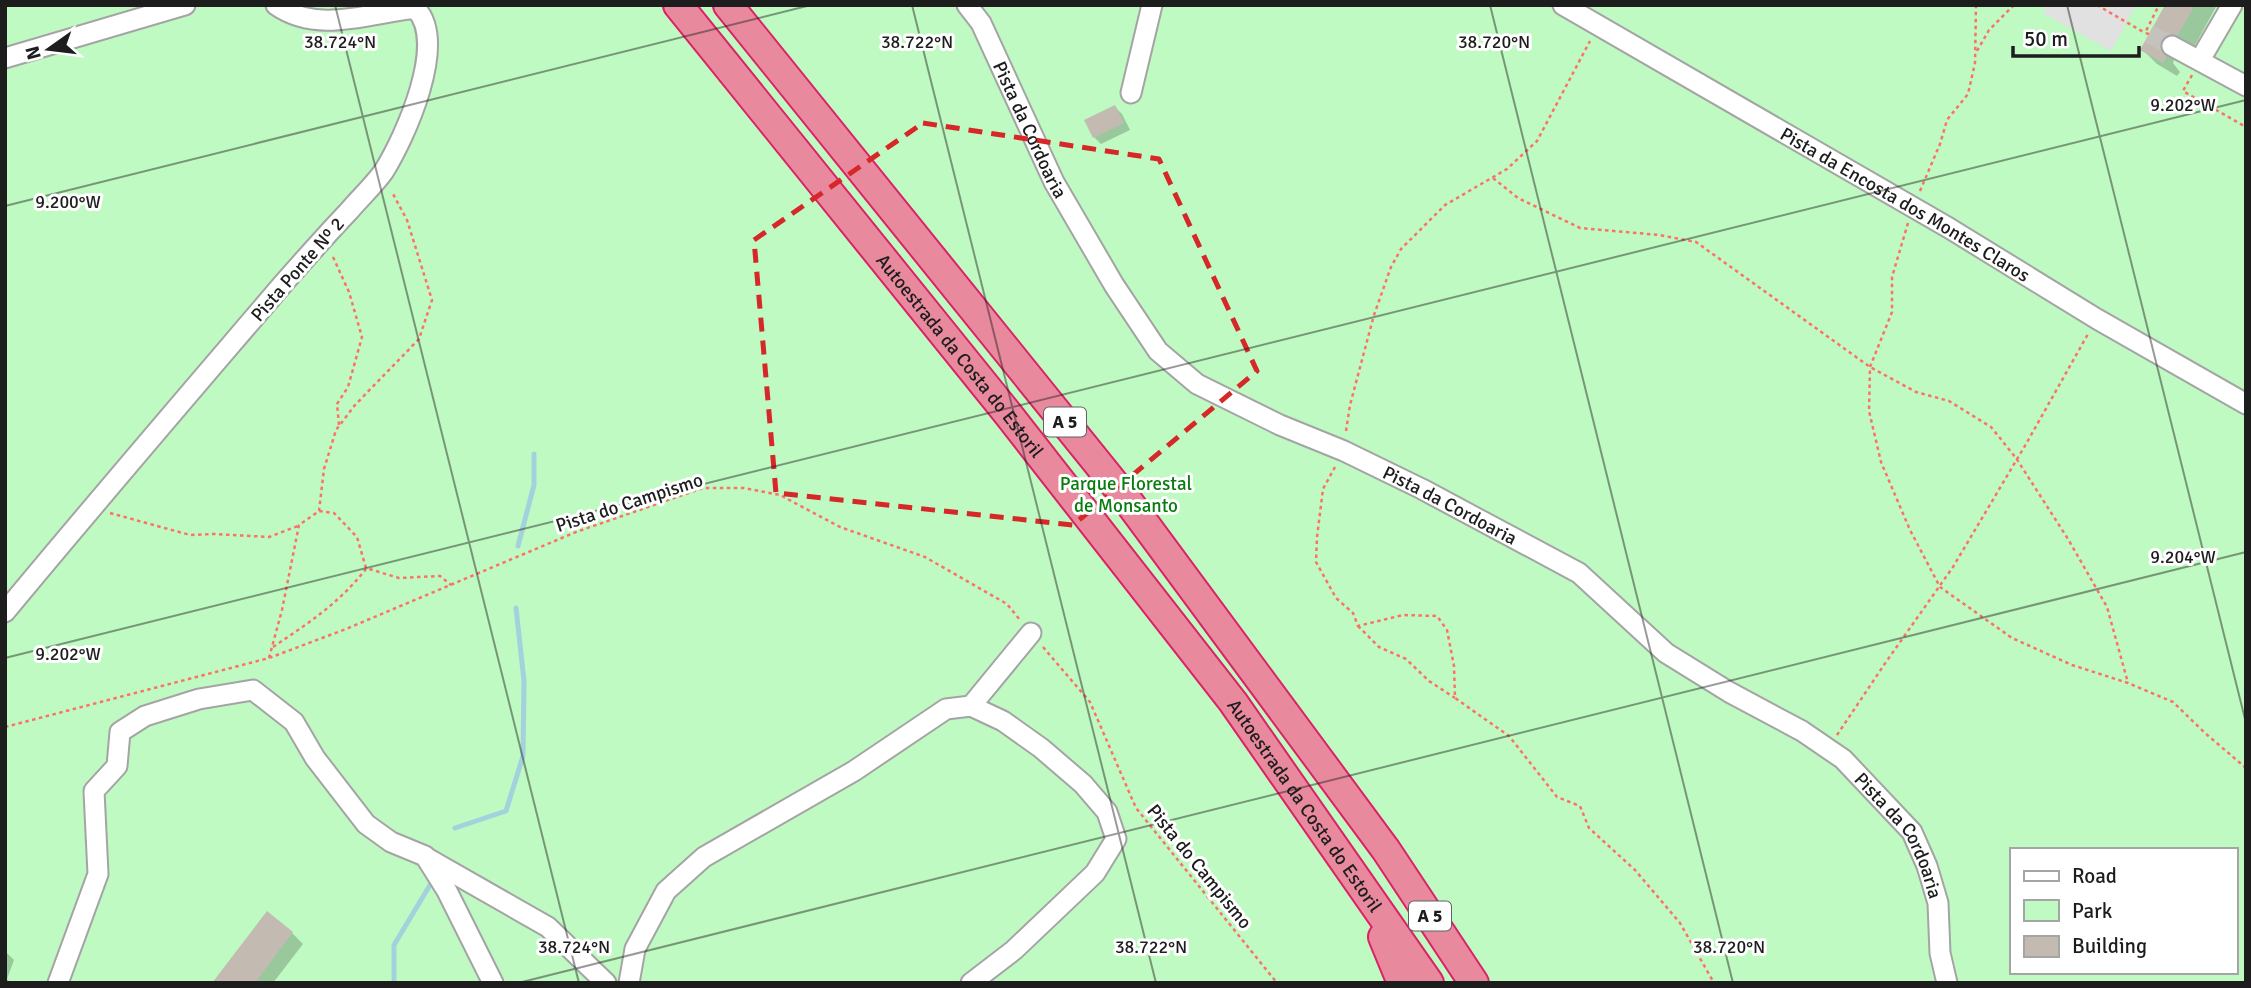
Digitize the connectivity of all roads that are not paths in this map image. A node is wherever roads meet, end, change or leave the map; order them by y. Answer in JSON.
{"nodes":[{"id":1,"x":185,"y":5,"type":"edge"},
{"id":2,"x":276,"y":5,"type":"edge"},
{"id":3,"x":678,"y":5,"type":"edge"},
{"id":4,"x":729,"y":5,"type":"edge"},
{"id":5,"x":967,"y":5,"type":"edge"},
{"id":6,"x":1152,"y":5,"type":"edge"},
{"id":7,"x":1563,"y":5,"type":"edge"},
{"id":8,"x":2232,"y":5,"type":"edge"},
{"id":9,"x":2172,"y":46,"type":"tunnel mouth"},
{"id":10,"x":5,"y":58,"type":"edge"},
{"id":11,"x":2200,"y":60,"type":"junction"},
{"id":12,"x":2246,"y":86,"type":"edge"},
{"id":13,"x":1131,"y":93,"type":"dead end"},
{"id":14,"x":2246,"y":404,"type":"edge"},
{"id":15,"x":5,"y":612,"type":"edge"},
{"id":16,"x":1031,"y":633,"type":"road end"},
{"id":17,"x":971,"y":706,"type":"junction"},
{"id":18,"x":425,"y":856,"type":"junction"},
{"id":19,"x":1359,"y":883,"type":"junction"},
{"id":20,"x":980,"y":981,"type":"edge"},
{"id":21,"x":58,"y":983,"type":"edge"},
{"id":22,"x":493,"y":983,"type":"edge"},
{"id":23,"x":606,"y":983,"type":"edge"},
{"id":24,"x":629,"y":983,"type":"edge"},
{"id":25,"x":1402,"y":983,"type":"edge"},
{"id":26,"x":1429,"y":983,"type":"edge"},
{"id":27,"x":1474,"y":983,"type":"edge"},
{"id":28,"x":1947,"y":983,"type":"edge"}],
"edges":[{"from":1,"to":10,"type":"street"},
{"from":2,"to":15,"type":"street","name":"Pista Ponte Nº 2"},
{"from":3,"to":19,"type":"highway","name":"Autoestrada da Costa do Estoril","number":"A 5"},
{"from":4,"to":27,"type":"highway","name":"Autoestrada da Costa do Estoril","number":"A 5"},
{"from":5,"to":28,"type":"street","name":"Pista da Cordoaria"},
{"from":6,"to":13,"type":"street"},
{"from":7,"to":14,"type":"street","name":"Pista da Encosta dos Montes Claros"},
{"from":8,"to":11,"type":"street"},
{"from":9,"to":11,"type":"street"},
{"from":11,"to":12,"type":"street"},
{"from":16,"to":17,"type":"street"},
{"from":17,"to":20,"type":"street"},
{"from":17,"to":24,"type":"street"},
{"from":18,"to":21,"type":"street"},
{"from":18,"to":22,"type":"street"},
{"from":18,"to":23,"type":"street"},
{"from":19,"to":25,"type":"highway"},
{"from":19,"to":26,"type":"highway","name":"Autoestrada da Costa do Estoril","number":"A 5"}]}
